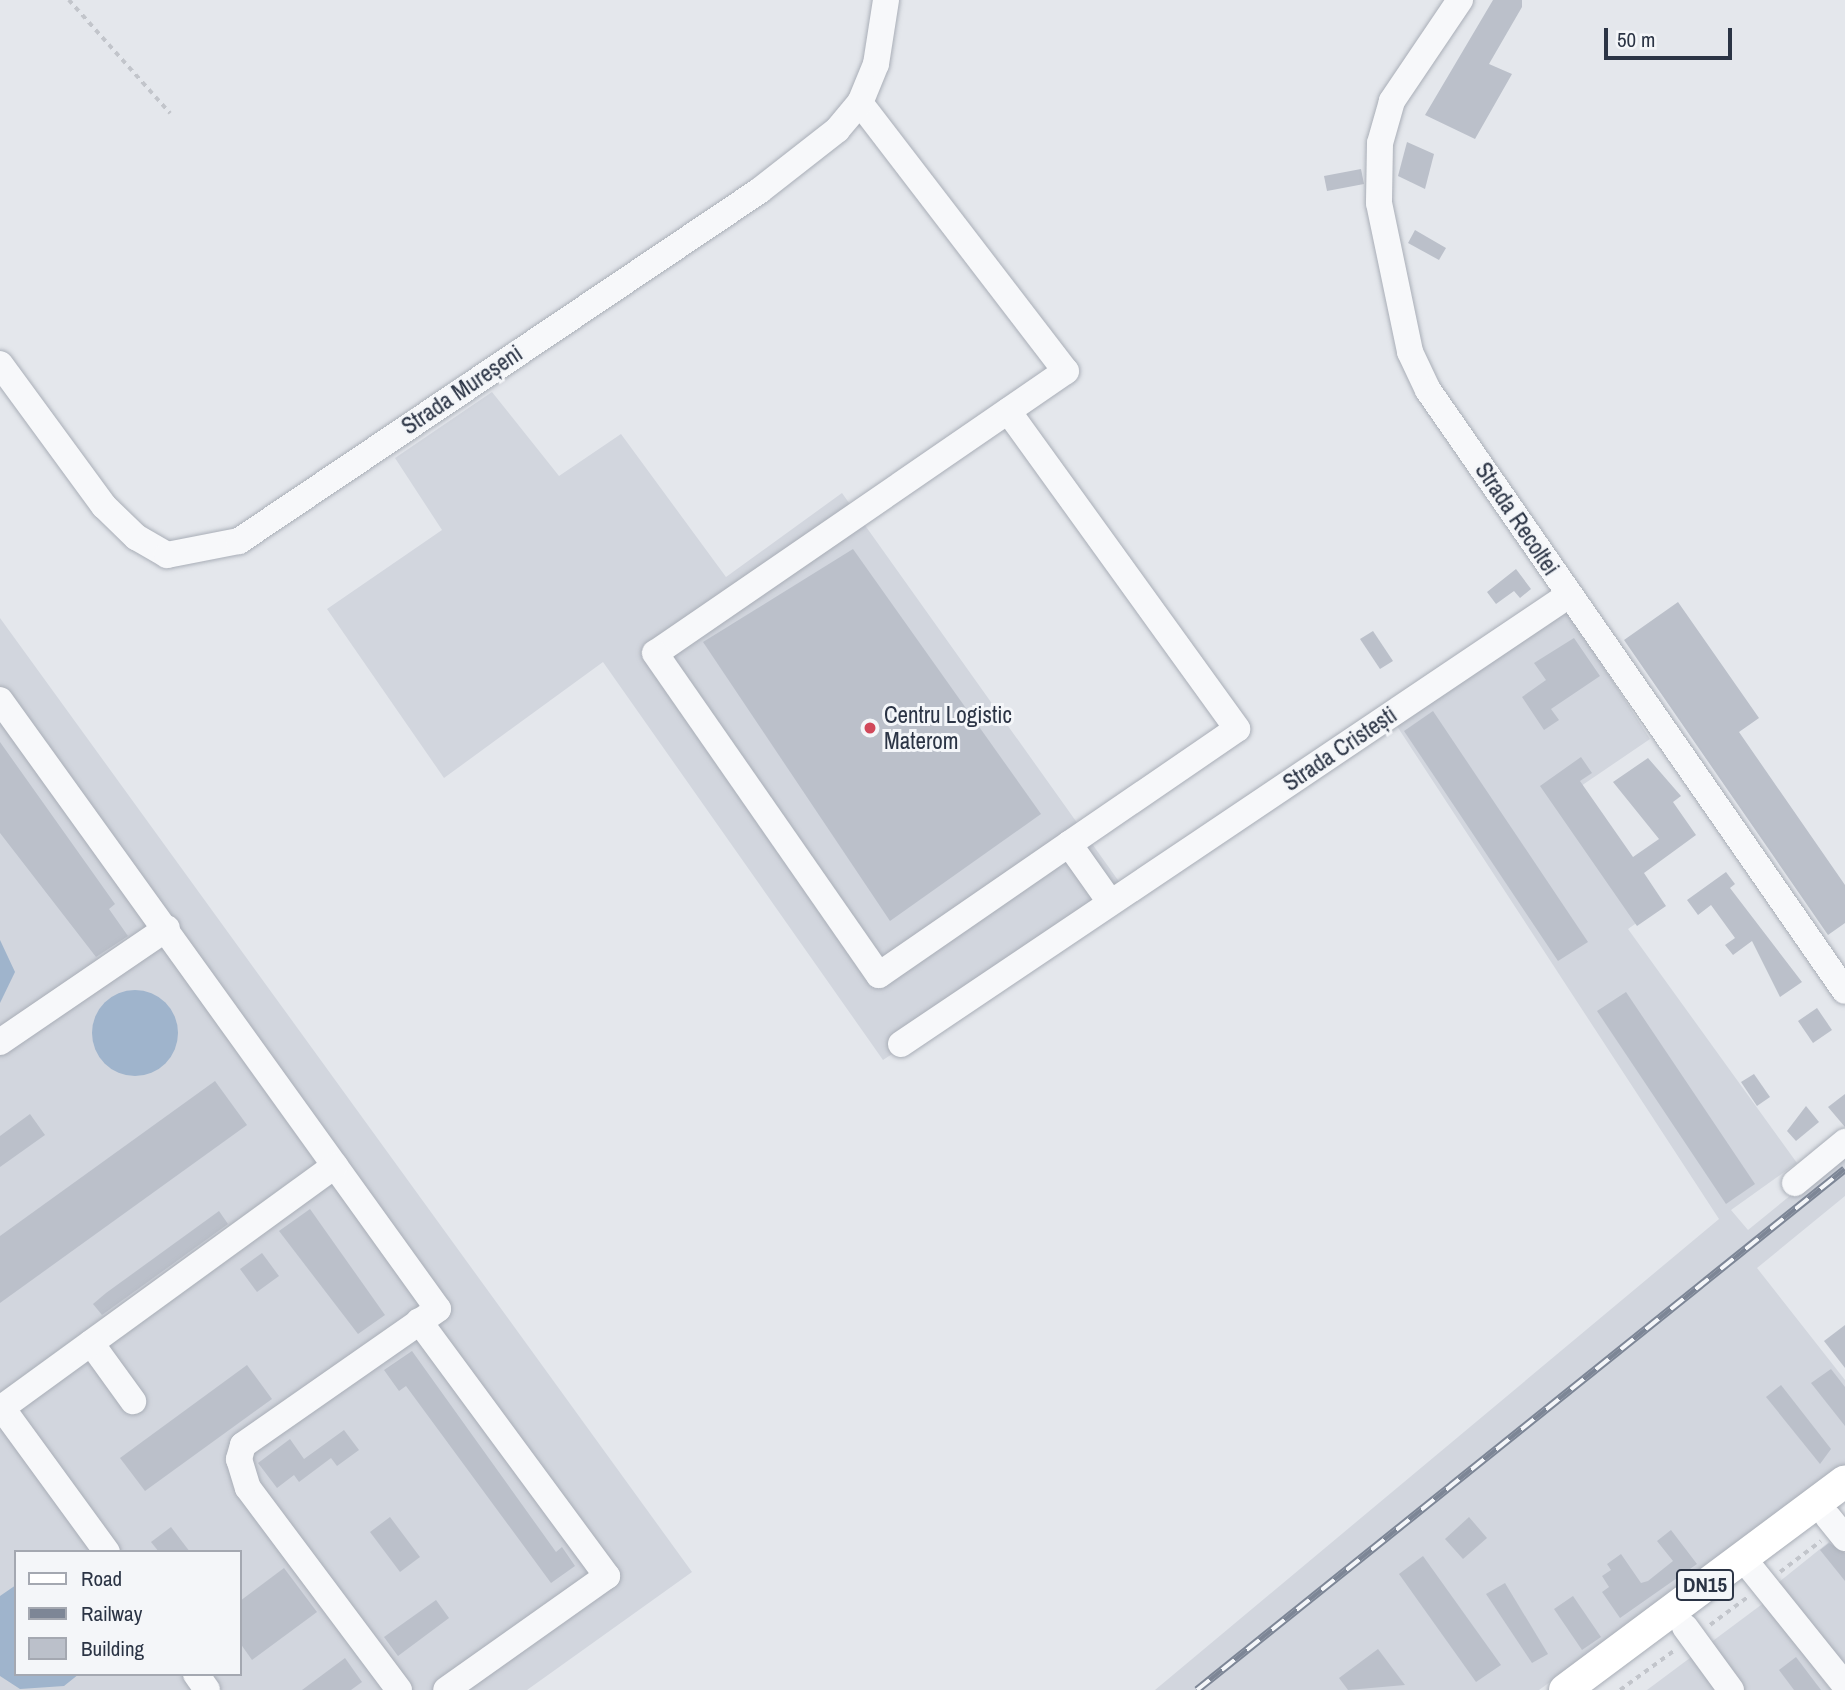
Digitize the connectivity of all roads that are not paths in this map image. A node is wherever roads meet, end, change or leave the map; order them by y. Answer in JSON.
{"nodes":[{"id":1,"x":886,"y":0,"type":"edge"},
{"id":2,"x":1460,"y":0,"type":"edge"},
{"id":3,"x":860,"y":103,"type":"junction"},
{"id":4,"x":0,"y":364,"type":"edge"},
{"id":5,"x":1008,"y":411,"type":"junction"},
{"id":6,"x":1569,"y":595,"type":"junction"},
{"id":7,"x":0,"y":700,"type":"edge"},
{"id":8,"x":1069,"y":844,"type":"junction"},
{"id":9,"x":1110,"y":902,"type":"junction"},
{"id":10,"x":167,"y":928,"type":"junction"},
{"id":11,"x":1845,"y":991,"type":"edge"},
{"id":12,"x":0,"y":1042,"type":"edge"},
{"id":13,"x":901,"y":1044,"type":"dead end"},
{"id":14,"x":1845,"y":1142,"type":"edge"},
{"id":15,"x":335,"y":1166,"type":"junction"},
{"id":16,"x":1796,"y":1183,"type":"dead end"},
{"id":17,"x":419,"y":1321,"type":"junction"},
{"id":18,"x":91,"y":1343,"type":"junction"},
{"id":19,"x":133,"y":1401,"type":"dead end"},
{"id":20,"x":1,"y":1409,"type":"edge"},
{"id":21,"x":1845,"y":1481,"type":"edge"},
{"id":22,"x":1839,"y":1522,"type":"edge"},
{"id":23,"x":106,"y":1550,"type":"edge"},
{"id":24,"x":1753,"y":1572,"type":"junction"},
{"id":25,"x":1689,"y":1632,"type":"junction"},
{"id":26,"x":1845,"y":1685,"type":"edge"},
{"id":27,"x":400,"y":1690,"type":"edge"},
{"id":28,"x":446,"y":1690,"type":"edge"},
{"id":29,"x":1565,"y":1690,"type":"edge"},
{"id":30,"x":1600,"y":1690,"type":"edge"},
{"id":31,"x":1731,"y":1690,"type":"edge"}],
"edges":[{"from":1,"to":3,"type":"street","name":"Strada Mureșeni"},
{"from":2,"to":6,"type":"street","name":"Strada Recoltei"},
{"from":3,"to":4,"type":"street","name":"Strada Mureșeni"},
{"from":3,"to":5,"type":"street"},
{"from":5,"to":8,"type":"street"},
{"from":5,"to":8,"type":"street"},
{"from":6,"to":9,"type":"street","name":"Strada Cristești"},
{"from":6,"to":11,"type":"street","name":"Strada Recoltei"},
{"from":7,"to":10,"type":"street"},
{"from":8,"to":9,"type":"street"},
{"from":9,"to":13,"type":"street","name":"Strada Cristești"},
{"from":10,"to":12,"type":"street"},
{"from":10,"to":15,"type":"street"},
{"from":14,"to":16,"type":"street"},
{"from":15,"to":17,"type":"street"},
{"from":15,"to":18,"type":"street"},
{"from":17,"to":27,"type":"street"},
{"from":17,"to":28,"type":"street"},
{"from":18,"to":19,"type":"street"},
{"from":18,"to":20,"type":"street"},
{"from":20,"to":23,"type":"street"},
{"from":21,"to":24,"type":"main road","number":"DN15"},
{"from":22,"to":24,"type":"main road","number":"DN15"},
{"from":24,"to":25,"type":"main road","number":"DN15"},
{"from":24,"to":26,"type":"street"},
{"from":24,"to":29,"type":"main road","number":"DN15"},
{"from":25,"to":30,"type":"main road","number":"DN15"},
{"from":25,"to":31,"type":"street"}]}
